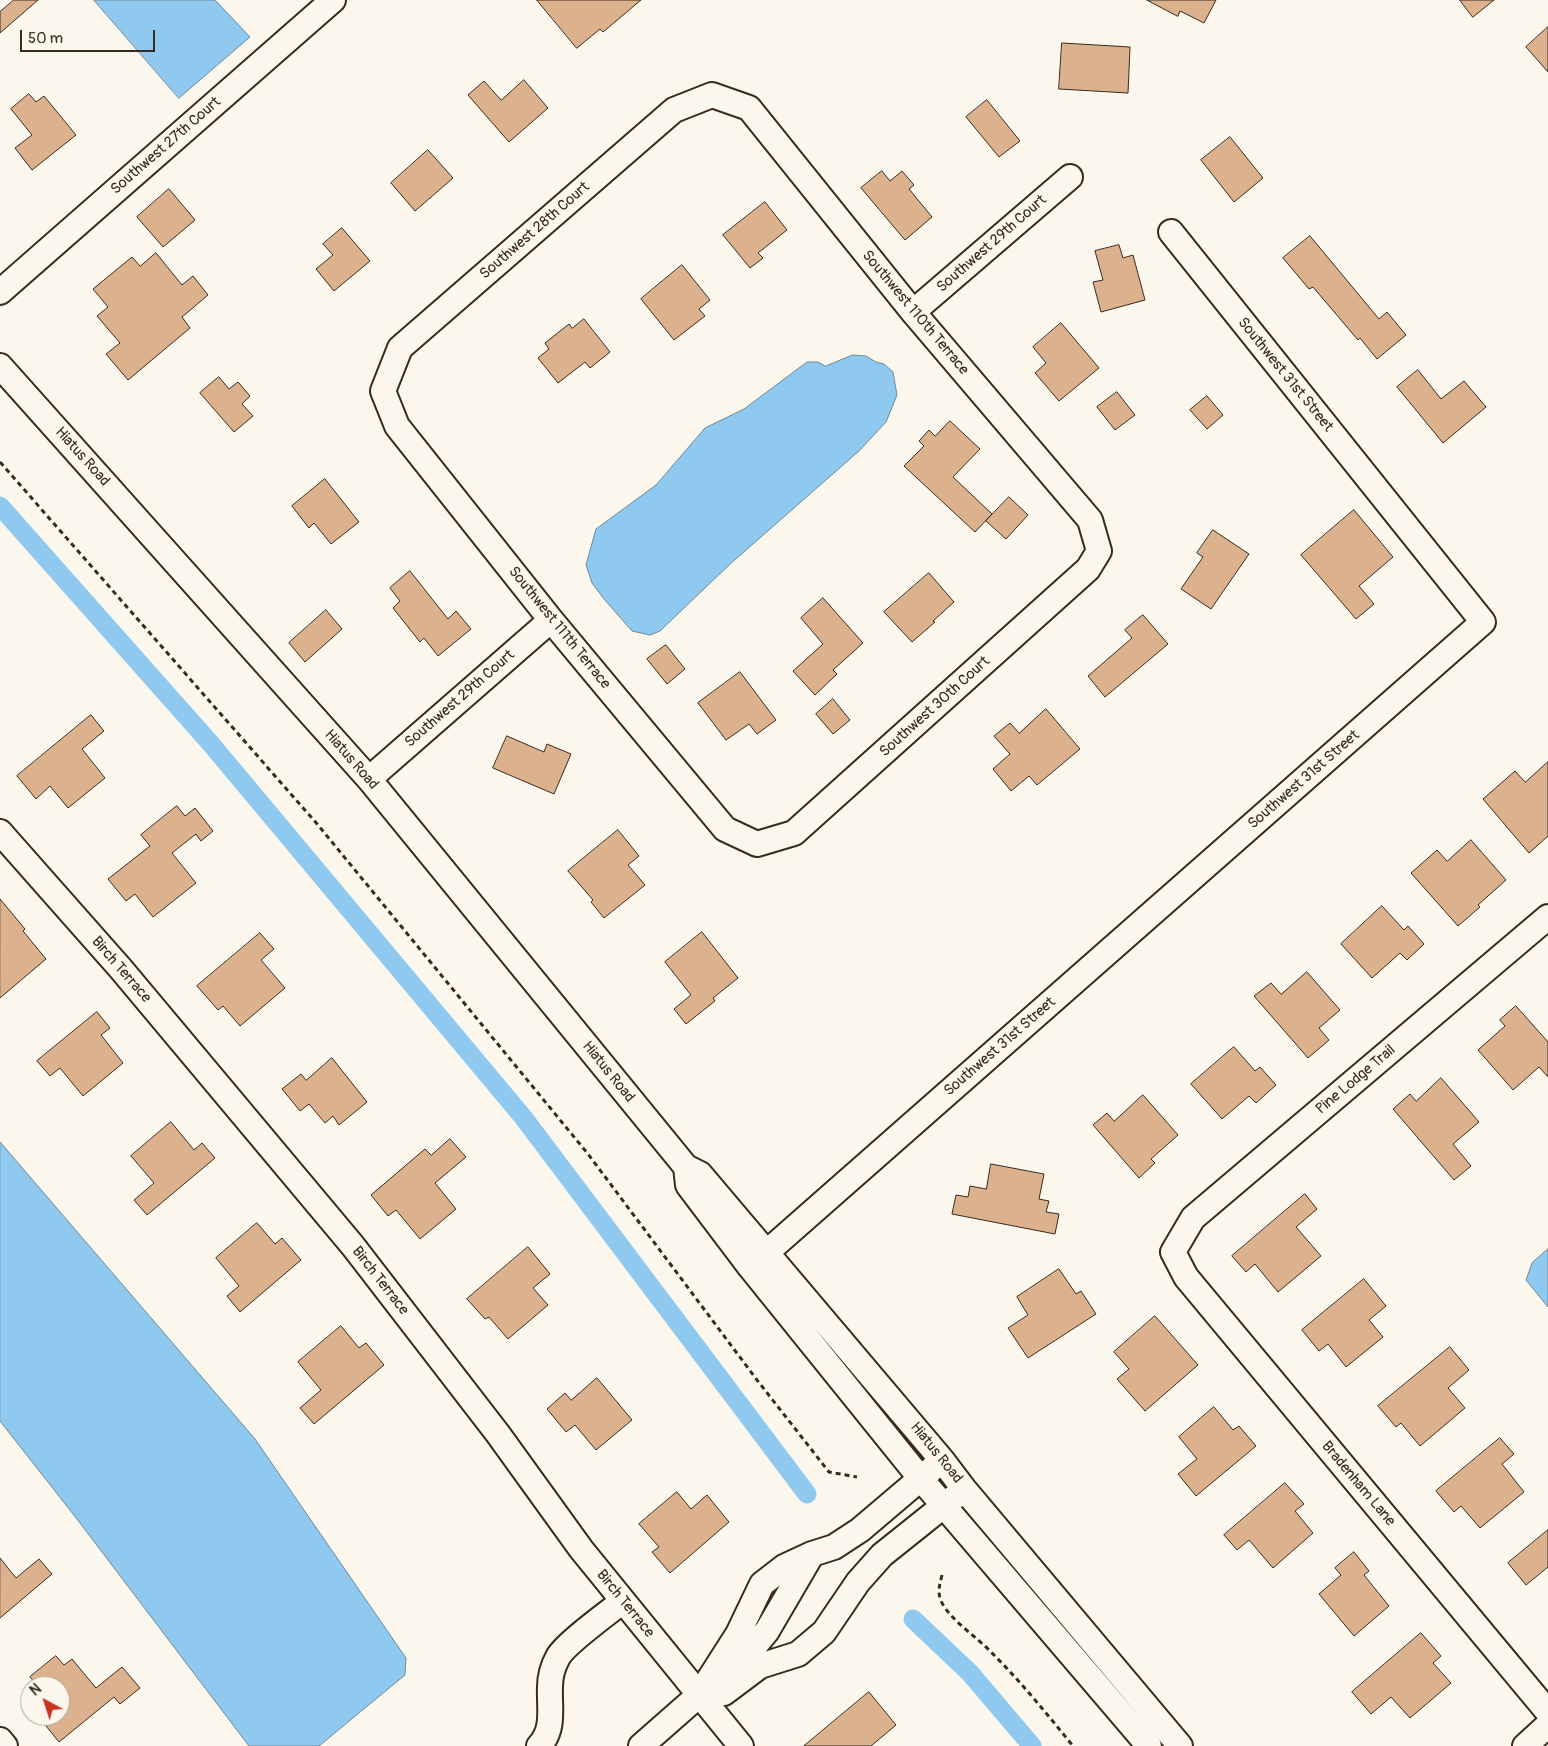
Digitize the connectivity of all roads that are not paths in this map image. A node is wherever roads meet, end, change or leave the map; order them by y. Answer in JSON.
{"nodes":[{"id":1,"x":332,"y":0,"type":"edge"},
{"id":2,"x":712,"y":95,"type":"joint"},
{"id":3,"x":1070,"y":177,"type":"dead end"},
{"id":4,"x":1171,"y":232,"type":"dead end"},
{"id":5,"x":0,"y":292,"type":"edge"},
{"id":6,"x":913,"y":312,"type":"junction"},
{"id":7,"x":0,"y":366,"type":"edge"},
{"id":8,"x":383,"y":391,"type":"joint"},
{"id":9,"x":1099,"y":551,"type":"joint"},
{"id":10,"x":551,"y":620,"type":"junction"},
{"id":11,"x":369,"y":778,"type":"junction"},
{"id":12,"x":0,"y":832,"type":"edge"},
{"id":13,"x":757,"y":844,"type":"joint"},
{"id":14,"x":1548,"y":917,"type":"edge"},
{"id":15,"x":1173,"y":1252,"type":"joint"},
{"id":16,"x":759,"y":1260,"type":"junction"},
{"id":17,"x":942,"y":1460,"type":"junction"},
{"id":18,"x":921,"y":1478,"type":"junction"},
{"id":19,"x":964,"y":1489,"type":"junction"},
{"id":20,"x":944,"y":1505,"type":"junction"},
{"id":21,"x":812,"y":1554,"type":"junction"},
{"id":22,"x":623,"y":1601,"type":"junction"},
{"id":23,"x":767,"y":1631,"type":"junction"},
{"id":24,"x":798,"y":1654,"type":"junction"},
{"id":25,"x":714,"y":1673,"type":"junction"},
{"id":26,"x":700,"y":1695,"type":"junction"},
{"id":27,"x":1548,"y":1712,"type":"edge"},
{"id":28,"x":1548,"y":1724,"type":"edge"},
{"id":29,"x":0,"y":1740,"type":"edge"},
{"id":30,"x":5,"y":1746,"type":"edge"},
{"id":31,"x":539,"y":1746,"type":"edge"},
{"id":32,"x":641,"y":1746,"type":"edge"},
{"id":33,"x":742,"y":1746,"type":"edge"},
{"id":34,"x":1149,"y":1746,"type":"edge"},
{"id":35,"x":1180,"y":1746,"type":"edge"},
{"id":36,"x":1525,"y":1746,"type":"edge"}],
"edges":[{"from":1,"to":5,"type":"street","name":"Southwest 27th Court"},
{"from":2,"to":6,"type":"street","name":"Southwest 110th Terrace"},
{"from":2,"to":8,"type":"street","name":"Southwest 28th Court"},
{"from":3,"to":6,"type":"street","name":"Southwest 29th Court"},
{"from":4,"to":16,"type":"street","name":"Southwest 31st Street"},
{"from":6,"to":9,"type":"street","name":"Southwest 110th Terrace"},
{"from":7,"to":11,"type":"street","name":"Hiatus Road"},
{"from":8,"to":10,"type":"street","name":"Southwest 111th Terrace"},
{"from":9,"to":13,"type":"street","name":"Southwest 30th Court"},
{"from":10,"to":11,"type":"street","name":"Southwest 29th Court"},
{"from":10,"to":13,"type":"street","name":"Southwest 111th Terrace"},
{"from":11,"to":16,"type":"street","name":"Hiatus Road"},
{"from":12,"to":22,"type":"street","name":"Birch Terrace"},
{"from":14,"to":15,"type":"street","name":"Pine Lodge Trail"},
{"from":15,"to":27,"type":"street","name":"Bradenham Lane"},
{"from":16,"to":17,"type":"street","name":"Hiatus Road"},
{"from":16,"to":18,"type":"street","name":"Hiatus Road"},
{"from":17,"to":18,"type":"street"},
{"from":17,"to":19,"type":"street","name":"Hiatus Road"},
{"from":18,"to":20,"type":"street","name":"Hiatus Road"},
{"from":18,"to":21,"type":"street"},
{"from":19,"to":20,"type":"street"},
{"from":19,"to":35,"type":"street","name":"Hiatus Road"},
{"from":20,"to":24,"type":"street"},
{"from":20,"to":34,"type":"street","name":"Hiatus Road"},
{"from":21,"to":23,"type":"street"},
{"from":21,"to":25,"type":"street"},
{"from":22,"to":26,"type":"street","name":"Birch Terrace"},
{"from":22,"to":31,"type":"street"},
{"from":23,"to":24,"type":"street"},
{"from":23,"to":25,"type":"street"},
{"from":24,"to":26,"type":"street"},
{"from":25,"to":26,"type":"street"},
{"from":26,"to":32,"type":"street"},
{"from":26,"to":33,"type":"street","name":"Birch Terrace"},
{"from":28,"to":36,"type":"street"},
{"from":29,"to":30,"type":"street"}]}
